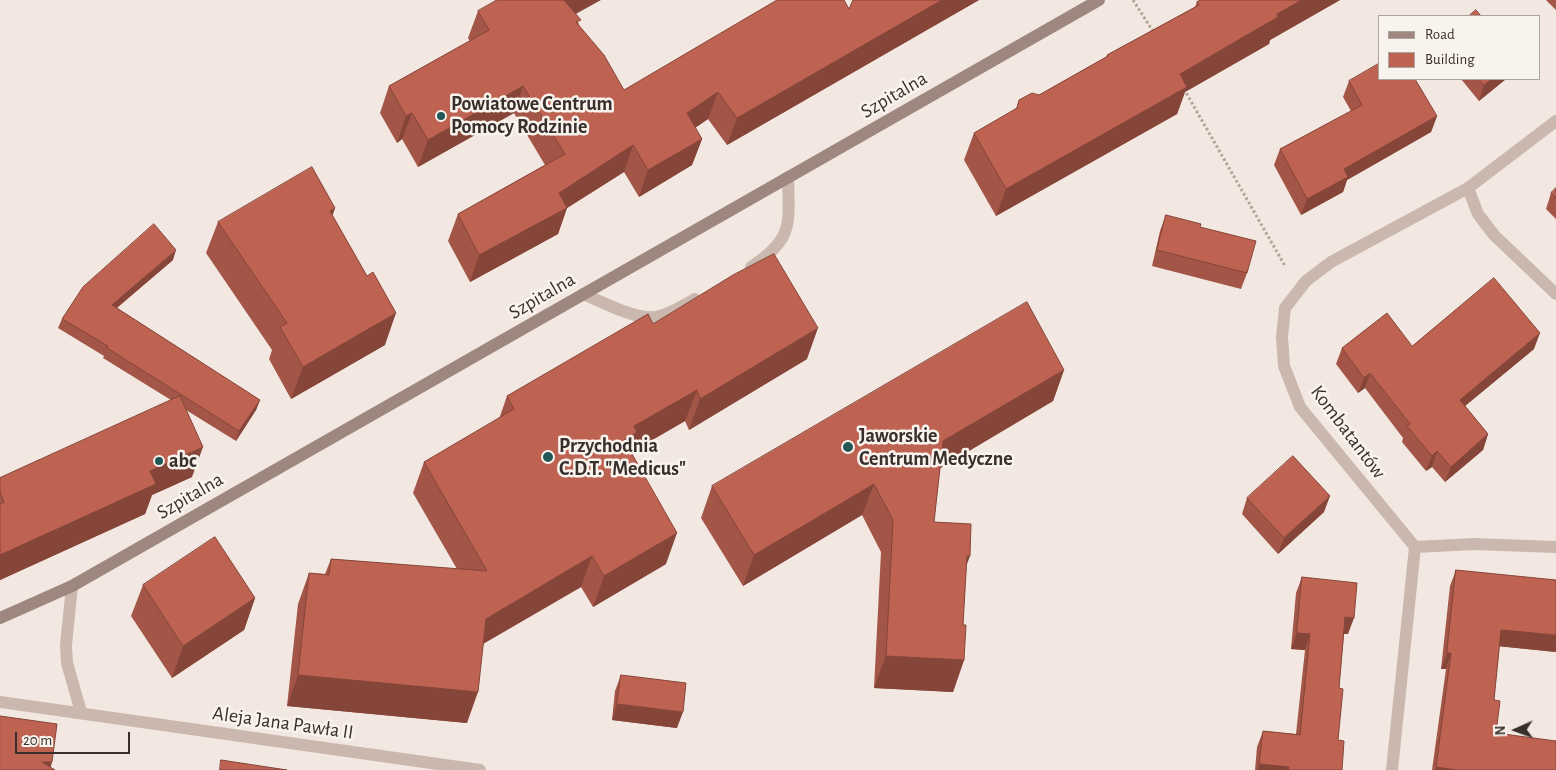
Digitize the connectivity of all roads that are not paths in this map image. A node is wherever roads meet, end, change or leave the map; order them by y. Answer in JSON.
{"nodes":[{"id":1,"x":1099,"y":0,"type":"edge"},
{"id":2,"x":1556,"y":121,"type":"edge"},
{"id":3,"x":788,"y":177,"type":"junction"},
{"id":4,"x":1468,"y":188,"type":"junction"},
{"id":5,"x":750,"y":267,"type":"edge"},
{"id":6,"x":707,"y":292,"type":"edge"},
{"id":7,"x":583,"y":294,"type":"junction"},
{"id":8,"x":1556,"y":294,"type":"edge"},
{"id":9,"x":1415,"y":547,"type":"junction"},
{"id":10,"x":1556,"y":547,"type":"edge"},
{"id":11,"x":72,"y":586,"type":"junction"},
{"id":12,"x":0,"y":618,"type":"edge"},
{"id":13,"x":0,"y":702,"type":"edge"},
{"id":14,"x":81,"y":712,"type":"junction"},
{"id":15,"x":480,"y":770,"type":"edge"},
{"id":16,"x":1392,"y":770,"type":"edge"}],
"edges":[{"from":1,"to":3,"type":"street","name":"Szpitalna"},
{"from":2,"to":4,"type":"street","name":"Kombatantów"},
{"from":3,"to":5,"type":"street"},
{"from":3,"to":7,"type":"street","name":"Szpitalna"},
{"from":4,"to":8,"type":"street"},
{"from":4,"to":9,"type":"street","name":"Kombatantów"},
{"from":6,"to":7,"type":"street"},
{"from":7,"to":11,"type":"street","name":"Szpitalna"},
{"from":9,"to":10,"type":"street"},
{"from":9,"to":16,"type":"street"},
{"from":11,"to":12,"type":"street","name":"Szpitalna"},
{"from":11,"to":14,"type":"street"},
{"from":13,"to":14,"type":"street","name":"Aleja Jana Pawła II"},
{"from":14,"to":15,"type":"street","name":"Aleja Jana Pawła II"}]}
